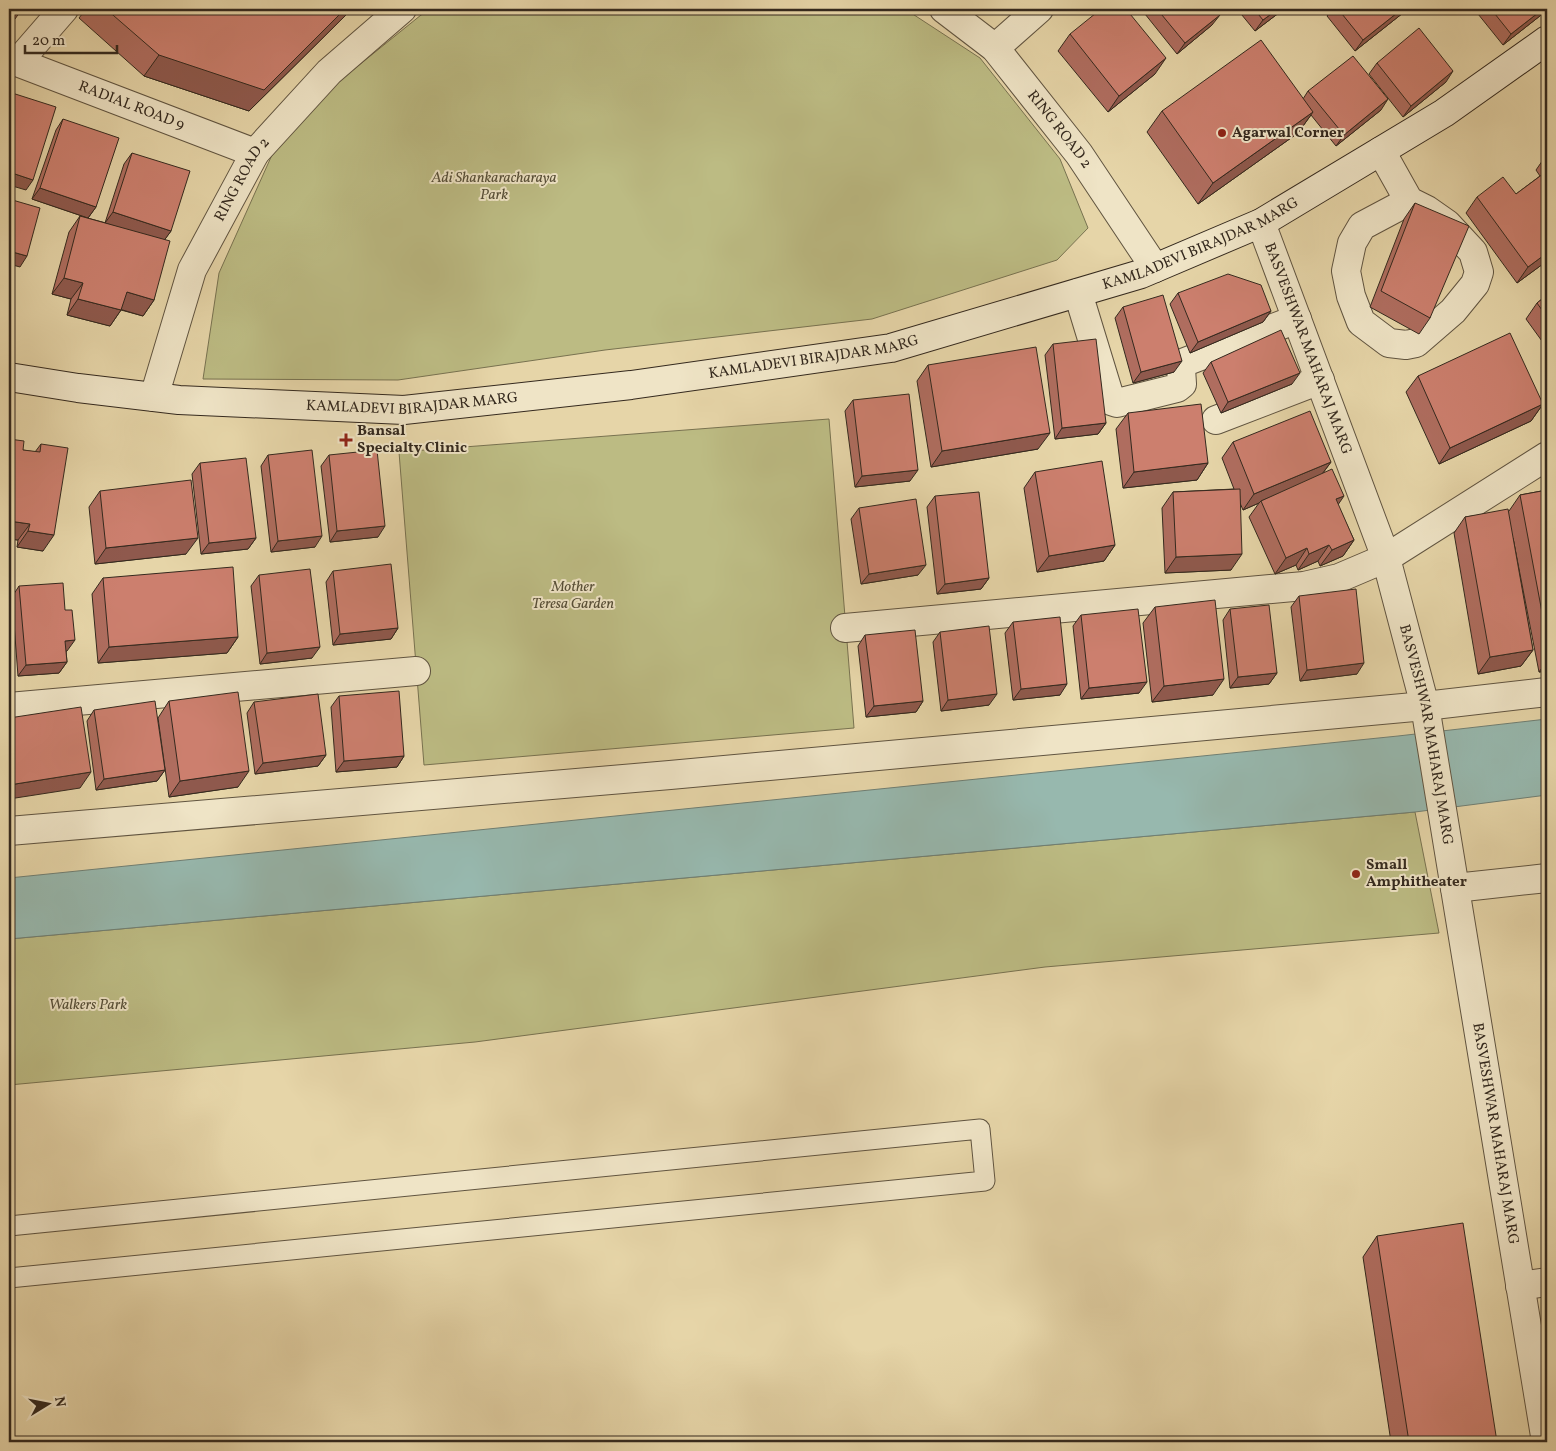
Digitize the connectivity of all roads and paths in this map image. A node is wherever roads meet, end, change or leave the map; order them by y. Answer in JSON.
{"nodes":[{"id":1,"x":64,"y":9,"type":"edge"},
{"id":2,"x":402,"y":9,"type":"edge"},
{"id":3,"x":944,"y":9,"type":"edge"},
{"id":4,"x":1039,"y":9,"type":"edge"},
{"id":5,"x":1547,"y":40,"type":"edge"},
{"id":6,"x":995,"y":48,"type":"junction"},
{"id":7,"x":13,"y":61,"type":"edge"},
{"id":8,"x":1381,"y":151,"type":"junction"},
{"id":9,"x":255,"y":152,"type":"junction"},
{"id":10,"x":1409,"y":201,"type":"junction"},
{"id":11,"x":1261,"y":223,"type":"junction"},
{"id":12,"x":1155,"y":268,"type":"junction"},
{"id":13,"x":1078,"y":293,"type":"junction"},
{"id":14,"x":1299,"y":323,"type":"junction"},
{"id":15,"x":1194,"y":367,"type":"dead end"},
{"id":16,"x":9,"y":377,"type":"edge"},
{"id":17,"x":1320,"y":380,"type":"junction"},
{"id":18,"x":154,"y":397,"type":"junction"},
{"id":19,"x":1216,"y":420,"type":"dead end"},
{"id":20,"x":1547,"y":456,"type":"edge"},
{"id":21,"x":1386,"y":558,"type":"junction"},
{"id":22,"x":846,"y":628,"type":"dead end"},
{"id":23,"x":416,"y":671,"type":"dead end"},
{"id":24,"x":1547,"y":692,"type":"edge"},
{"id":25,"x":9,"y":707,"type":"edge"},
{"id":26,"x":1427,"y":714,"type":"junction"},
{"id":27,"x":9,"y":831,"type":"edge"},
{"id":28,"x":1547,"y":878,"type":"edge"},
{"id":29,"x":1455,"y":888,"type":"junction"},
{"id":30,"x":9,"y":1226,"type":"edge"},
{"id":31,"x":9,"y":1278,"type":"edge"},
{"id":32,"x":1547,"y":1282,"type":"edge"},
{"id":33,"x":1520,"y":1286,"type":"junction"},
{"id":34,"x":1546,"y":1442,"type":"edge"}],
"edges":[{"from":1,"to":7,"type":"street"},
{"from":2,"to":9,"type":"street","name":"RING ROAD 2"},
{"from":3,"to":6,"type":"street","name":"RING ROAD 2"},
{"from":4,"to":6,"type":"street"},
{"from":5,"to":8,"type":"street","name":"KAMLADEVI BIRAJDAR MARG"},
{"from":6,"to":12,"type":"street","name":"RING ROAD 2"},
{"from":7,"to":9,"type":"street","name":"RADIAL ROAD 9"},
{"from":8,"to":10,"type":"street"},
{"from":8,"to":11,"type":"street","name":"KAMLADEVI BIRAJDAR MARG"},
{"from":9,"to":18,"type":"street","name":"RING ROAD 2"},
{"from":10,"to":10,"type":"street"},
{"from":11,"to":12,"type":"street","name":"KAMLADEVI BIRAJDAR MARG"},
{"from":11,"to":14,"type":"street","name":"BASVESHWAR MAHARAJ MARG"},
{"from":12,"to":13,"type":"street","name":"KAMLADEVI BIRAJDAR MARG"},
{"from":13,"to":14,"type":"street"},
{"from":13,"to":18,"type":"street","name":"KAMLADEVI BIRAJDAR MARG"},
{"from":14,"to":15,"type":"street"},
{"from":14,"to":17,"type":"street","name":"BASVESHWAR MAHARAJ MARG"},
{"from":16,"to":18,"type":"street","name":"KAMLADEVI BIRAJDAR MARG"},
{"from":17,"to":19,"type":"street"},
{"from":17,"to":21,"type":"street","name":"BASVESHWAR MAHARAJ MARG"},
{"from":20,"to":21,"type":"street"},
{"from":21,"to":22,"type":"street"},
{"from":21,"to":26,"type":"street","name":"BASVESHWAR MAHARAJ MARG"},
{"from":23,"to":25,"type":"street"},
{"from":24,"to":26,"type":"street"},
{"from":26,"to":27,"type":"street"},
{"from":26,"to":29,"type":"street","name":"BASVESHWAR MAHARAJ MARG"},
{"from":28,"to":29,"type":"street"},
{"from":29,"to":33,"type":"street","name":"BASVESHWAR MAHARAJ MARG"},
{"from":30,"to":31,"type":"lane"},
{"from":32,"to":33,"type":"street"},
{"from":33,"to":34,"type":"street","name":"BASVESHWAR MAHARAJ MARG"}]}
